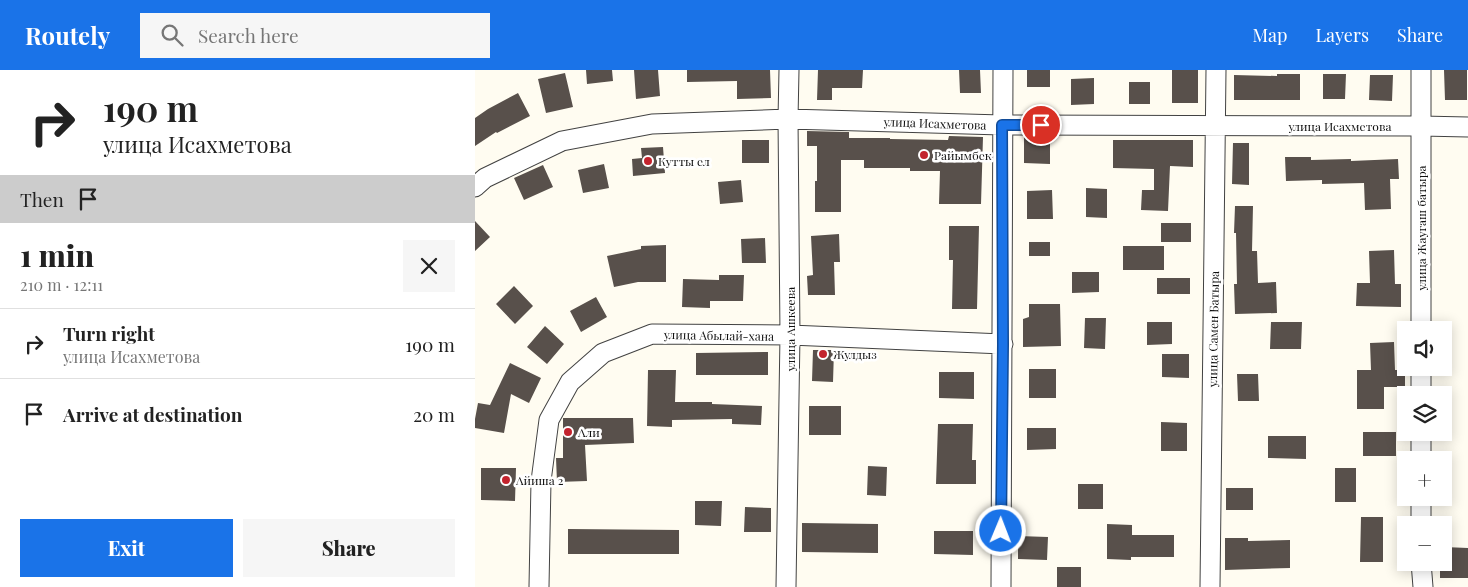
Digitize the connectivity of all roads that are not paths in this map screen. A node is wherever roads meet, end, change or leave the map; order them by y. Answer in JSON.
{"nodes":[{"id":1,"x":789,"y":70,"type":"edge"},
{"id":2,"x":1003,"y":70,"type":"edge"},
{"id":3,"x":1216,"y":70,"type":"edge"},
{"id":4,"x":1421,"y":70,"type":"edge"},
{"id":5,"x":788,"y":119,"type":"junction"},
{"id":6,"x":1002,"y":125,"type":"junction"},
{"id":7,"x":1215,"y":126,"type":"junction"},
{"id":8,"x":1421,"y":126,"type":"junction"},
{"id":9,"x":1468,"y":127,"type":"edge"},
{"id":10,"x":475,"y":187,"type":"edge"},
{"id":11,"x":1421,"y":321,"type":"edge"},
{"id":12,"x":791,"y":336,"type":"junction"},
{"id":13,"x":1003,"y":344,"type":"junction"},
{"id":14,"x":1422,"y":571,"type":"edge"},
{"id":15,"x":539,"y":587,"type":"edge"},
{"id":16,"x":786,"y":587,"type":"edge"},
{"id":17,"x":1001,"y":587,"type":"edge"},
{"id":18,"x":1210,"y":587,"type":"edge"},
{"id":19,"x":1423,"y":587,"type":"edge"}],
"edges":[{"from":1,"to":5,"type":"street","name":"улица Ашкеева"},
{"from":2,"to":6,"type":"street"},
{"from":3,"to":7,"type":"street","name":"улица Самен Батыра"},
{"from":4,"to":8,"type":"street"},
{"from":5,"to":6,"type":"street","name":"улица Исахметова"},
{"from":5,"to":10,"type":"street","name":"улица Исахметова"},
{"from":5,"to":12,"type":"street","name":"улица Ашкеева"},
{"from":6,"to":7,"type":"street","name":"улица Исахметова"},
{"from":6,"to":13,"type":"street"},
{"from":7,"to":8,"type":"street","name":"улица Исахметова"},
{"from":7,"to":18,"type":"street","name":"улица Самен Батыра"},
{"from":8,"to":9,"type":"street","name":"улица Исахметова"},
{"from":8,"to":11,"type":"street","name":"улица Жаугаш батыра"},
{"from":12,"to":13,"type":"street","name":"улица Абылай-хана"},
{"from":12,"to":15,"type":"street","name":"улица Абылай-хана"},
{"from":12,"to":16,"type":"street","name":"улица Ашкеева"},
{"from":13,"to":17,"type":"street"},
{"from":14,"to":19,"type":"street"}]}
